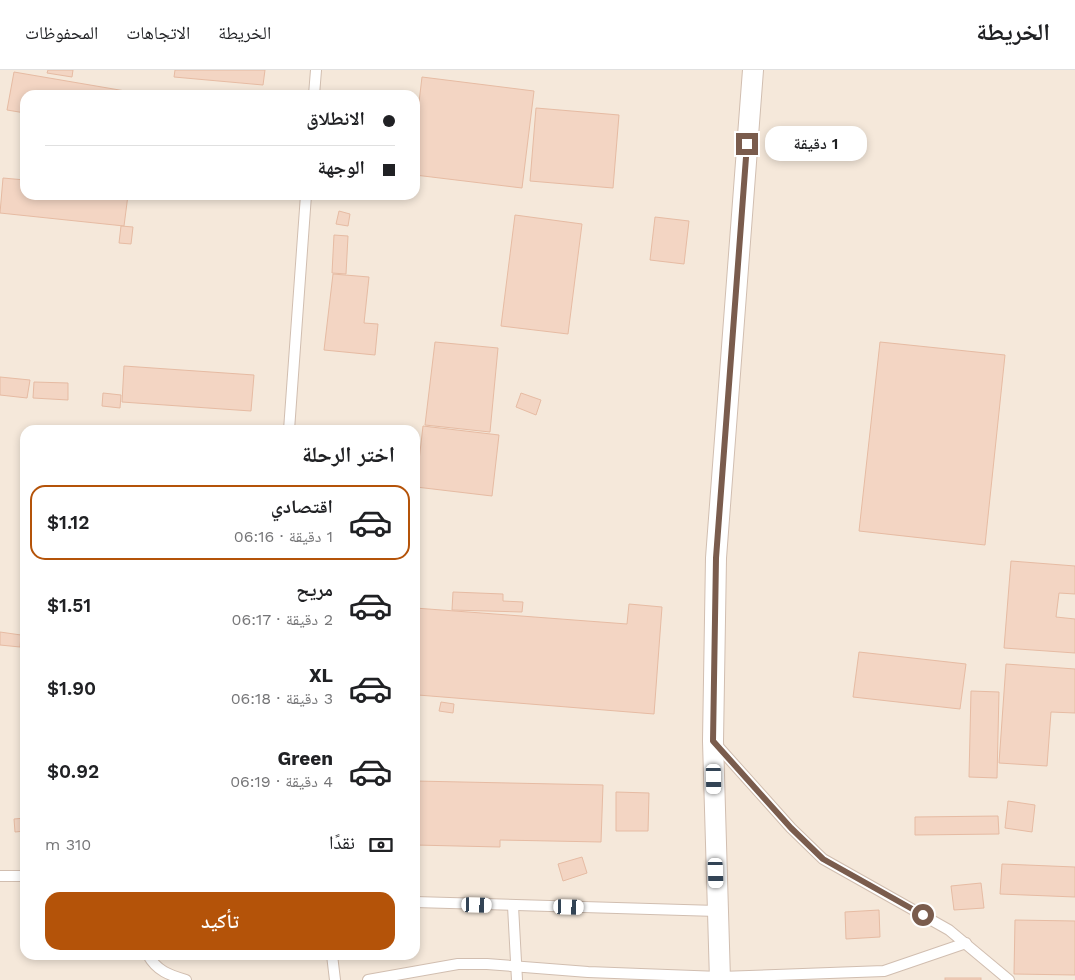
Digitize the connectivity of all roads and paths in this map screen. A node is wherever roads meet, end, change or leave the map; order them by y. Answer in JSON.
{"nodes":[{"id":1,"x":316,"y":70,"type":"edge"},
{"id":2,"x":753,"y":70,"type":"edge"},
{"id":3,"x":314,"y":90,"type":"edge"},
{"id":4,"x":306,"y":200,"type":"edge"},
{"id":5,"x":289,"y":425,"type":"edge"},
{"id":6,"x":713,"y":741,"type":"junction"},
{"id":7,"x":0,"y":876,"type":"edge"},
{"id":8,"x":20,"y":876,"type":"edge"},
{"id":9,"x":420,"y":902,"type":"edge"},
{"id":10,"x":513,"y":906,"type":"junction"},
{"id":11,"x":717,"y":911,"type":"junction"},
{"id":12,"x":966,"y":943,"type":"junction"},
{"id":13,"x":151,"y":960,"type":"edge"},
{"id":14,"x":333,"y":960,"type":"edge"},
{"id":15,"x":516,"y":965,"type":"junction"},
{"id":16,"x":416,"y":976,"type":"edge"},
{"id":17,"x":588,"y":976,"type":"edge"},
{"id":18,"x":884,"y":976,"type":"edge"},
{"id":19,"x":720,"y":978,"type":"edge"},
{"id":20,"x":186,"y":980,"type":"edge"},
{"id":21,"x":335,"y":980,"type":"edge"},
{"id":22,"x":368,"y":980,"type":"edge"},
{"id":23,"x":517,"y":980,"type":"edge"},
{"id":24,"x":1009,"y":980,"type":"edge"}],
"edges":[{"from":1,"to":3,"type":"lane"},
{"from":2,"to":6,"type":"street"},
{"from":4,"to":5,"type":"lane"},
{"from":6,"to":11,"type":"street"},
{"from":6,"to":12,"type":"lane"},
{"from":7,"to":8,"type":"lane"},
{"from":9,"to":10,"type":"lane"},
{"from":10,"to":11,"type":"lane"},
{"from":10,"to":15,"type":"lane"},
{"from":11,"to":19,"type":"street"},
{"from":12,"to":18,"type":"lane"},
{"from":12,"to":24,"type":"lane"},
{"from":13,"to":20,"type":"lane"},
{"from":14,"to":21,"type":"lane"},
{"from":15,"to":16,"type":"lane"},
{"from":15,"to":17,"type":"lane"},
{"from":15,"to":23,"type":"lane"},
{"from":16,"to":22,"type":"lane"},
{"from":17,"to":19,"type":"lane"},
{"from":18,"to":19,"type":"lane"}]}
